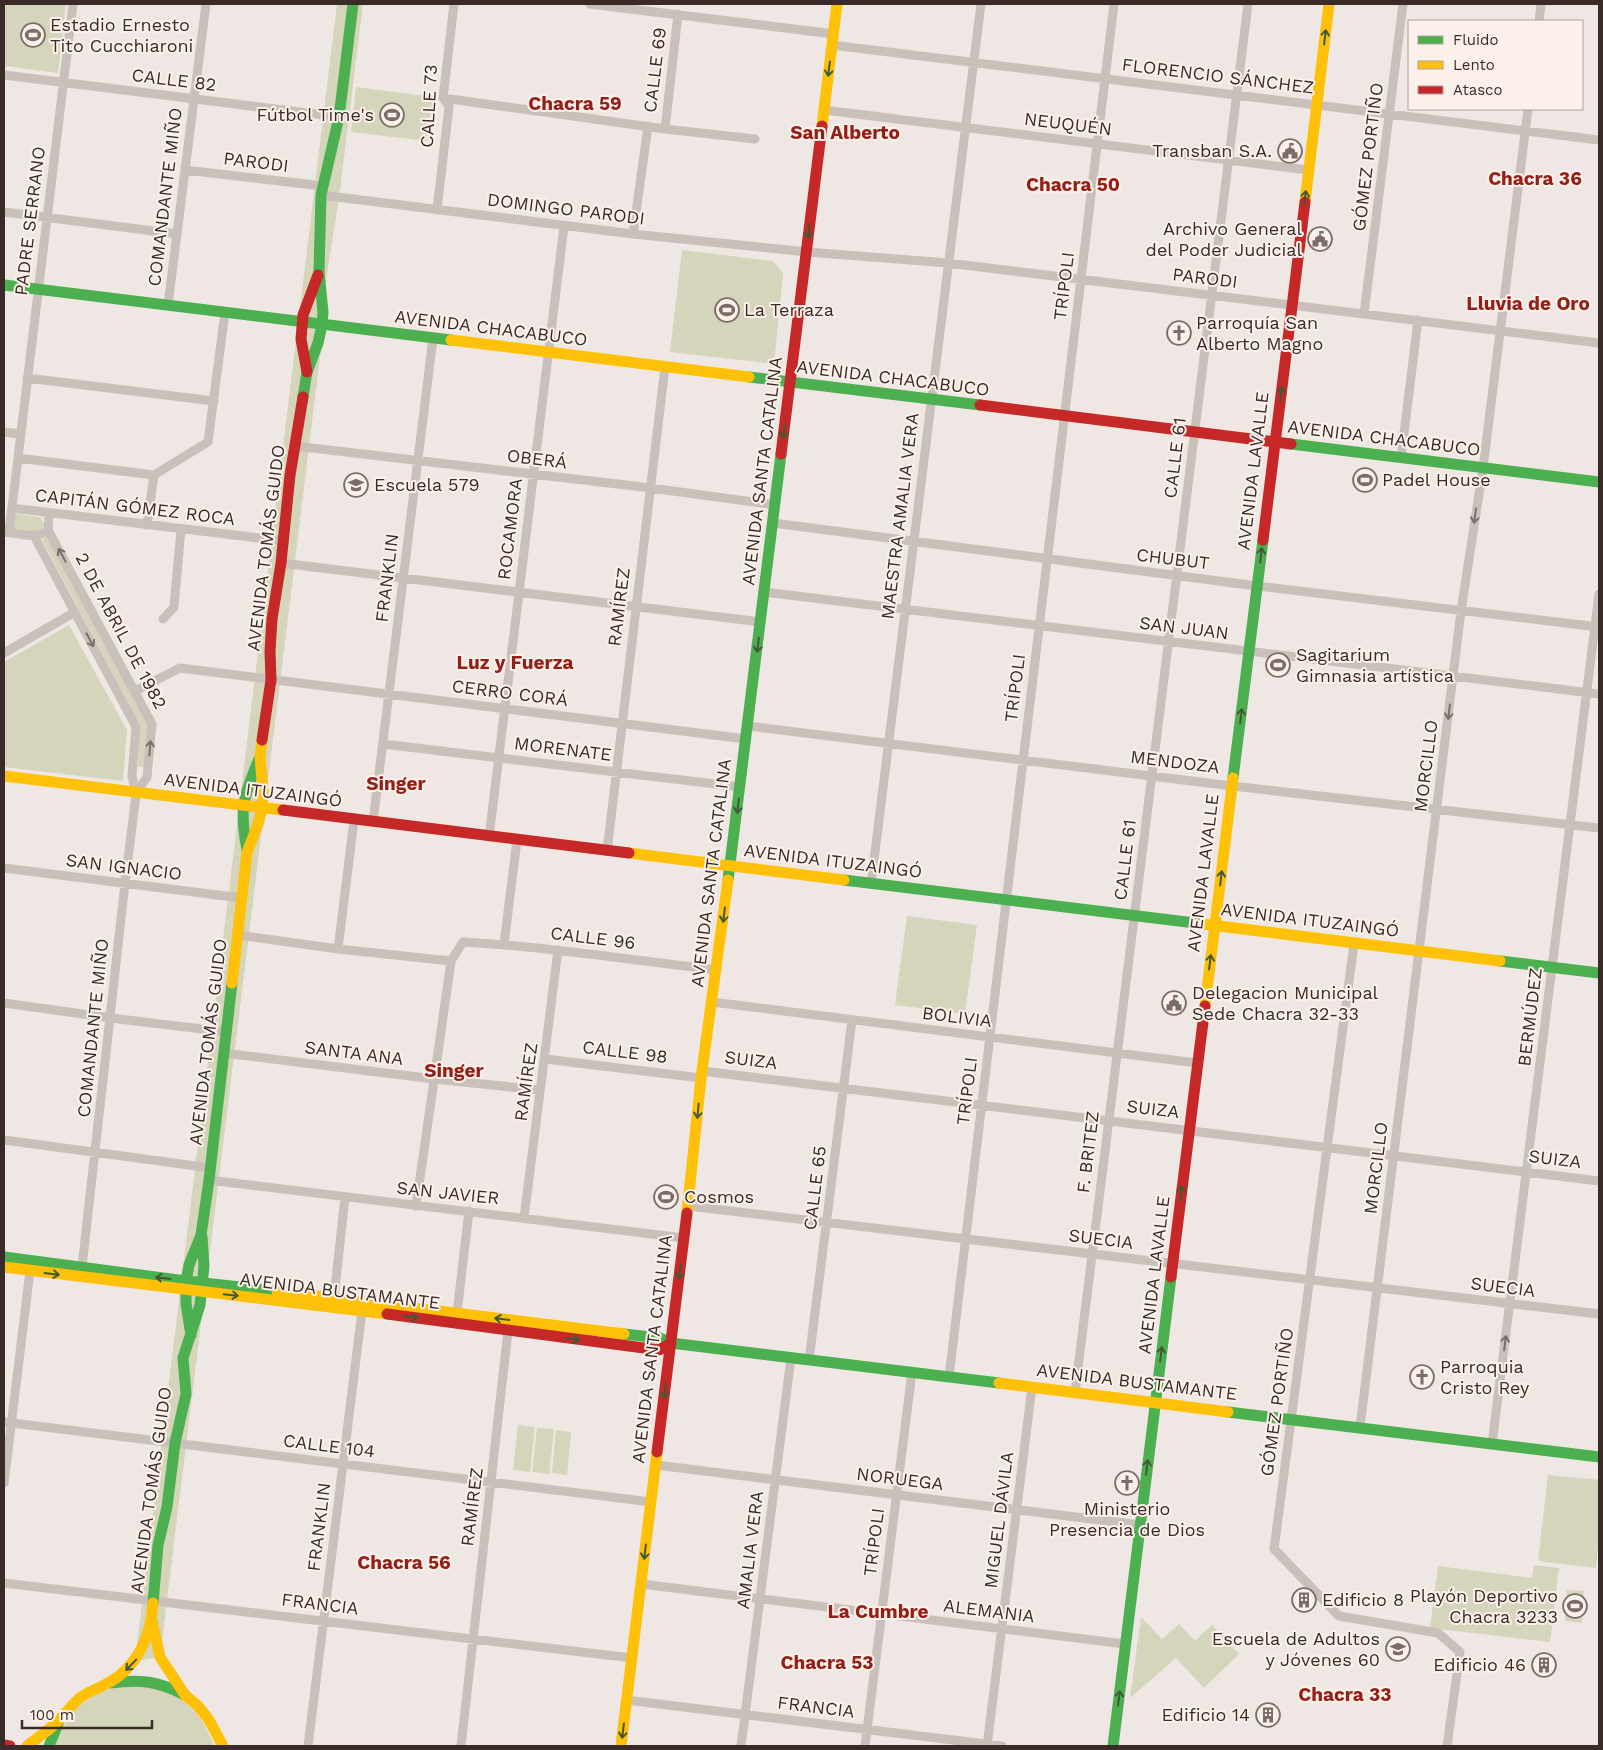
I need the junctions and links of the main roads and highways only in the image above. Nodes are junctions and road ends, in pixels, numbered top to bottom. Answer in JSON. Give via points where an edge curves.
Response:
{"nodes":[{"id":1,"x":838,"y":4,"type":"edge"},
{"id":2,"x":1329,"y":4,"type":"edge"},
{"id":3,"x":352,"y":6,"type":"edge"},
{"id":4,"x":319,"y":272,"type":"junction"},
{"id":5,"x":4,"y":284,"type":"edge"},
{"id":6,"x":302,"y":322,"type":"junction"},
{"id":7,"x":322,"y":325,"type":"junction"},
{"id":8,"x":307,"y":372,"type":"junction"},
{"id":9,"x":790,"y":383,"type":"junction"},
{"id":10,"x":1274,"y":442,"type":"junction"},
{"id":11,"x":1599,"y":482,"type":"edge"},
{"id":12,"x":260,"y":757,"type":"junction"},
{"id":13,"x":4,"y":776,"type":"edge"},
{"id":14,"x":243,"y":806,"type":"junction"},
{"id":15,"x":262,"y":808,"type":"junction"},
{"id":16,"x":247,"y":853,"type":"junction"},
{"id":17,"x":730,"y":866,"type":"junction"},
{"id":18,"x":1215,"y":926,"type":"junction"},
{"id":19,"x":1599,"y":973,"type":"edge"},
{"id":20,"x":201,"y":1235,"type":"junction"},
{"id":21,"x":4,"y":1257,"type":"edge"},
{"id":22,"x":4,"y":1267,"type":"edge"},
{"id":23,"x":186,"y":1286,"type":"junction"},
{"id":24,"x":203,"y":1287,"type":"junction"},
{"id":25,"x":191,"y":1335,"type":"junction"},
{"id":26,"x":615,"y":1339,"type":"junction"},
{"id":27,"x":671,"y":1343,"type":"junction"},
{"id":28,"x":1155,"y":1402,"type":"junction"},
{"id":29,"x":1599,"y":1457,"type":"edge"},
{"id":30,"x":152,"y":1621,"type":"junction"},
{"id":31,"x":109,"y":1683,"type":"junction"},
{"id":32,"x":184,"y":1695,"type":"junction"},
{"id":33,"x":68,"y":1709,"type":"junction"},
{"id":34,"x":220,"y":1743,"type":"edge"},
{"id":35,"x":4,"y":1745,"type":"edge"},
{"id":36,"x":10,"y":1746,"type":"edge"},
{"id":37,"x":27,"y":1746,"type":"edge"},
{"id":38,"x":49,"y":1746,"type":"edge"},
{"id":39,"x":621,"y":1746,"type":"edge"},
{"id":40,"x":1113,"y":1746,"type":"edge"}],
"edges":[{"from":1,"to":9,"type":"main road","name":"AVENIDA SANTA CATALINA","one_way":true},
{"from":10,"to":2,"type":"main road","name":"AVENIDA LAVALLE","one_way":true},
{"from":3,"to":4,"type":"main road","name":"AVENIDA TOMÁS GUIDO","via":[[339,117],[322,191]]},
{"from":4,"to":6,"type":"main road","name":"AVENIDA TOMÁS GUIDO"},
{"from":4,"to":7,"type":"main road","name":"AVENIDA TOMÁS GUIDO"},
{"from":5,"to":6,"type":"main road","name":"AVENIDA CHACABUCO"},
{"from":6,"to":7,"type":"main road","name":"AVENIDA CHACABUCO"},
{"from":6,"to":8,"type":"main road","name":"AVENIDA TOMÁS GUIDO","via":[[301,339]]},
{"from":7,"to":8,"type":"main road","name":"AVENIDA TOMÁS GUIDO"},
{"from":7,"to":9,"type":"main road","name":"AVENIDA CHACABUCO"},
{"from":8,"to":12,"type":"main road","name":"AVENIDA TOMÁS GUIDO","via":[[272,619],[271,680]]},
{"from":9,"to":10,"type":"main road","name":"AVENIDA CHACABUCO"},
{"from":9,"to":17,"type":"main road","name":"AVENIDA SANTA CATALINA","one_way":true},
{"from":10,"to":11,"type":"main road","name":"AVENIDA CHACABUCO"},
{"from":18,"to":10,"type":"main road","name":"AVENIDA LAVALLE","one_way":true},
{"from":12,"to":14,"type":"main road","name":"AVENIDA TOMÁS GUIDO","via":[[246,788]]},
{"from":12,"to":15,"type":"main road","name":"AVENIDA TOMÁS GUIDO"},
{"from":13,"to":14,"type":"main road","name":"AVENIDA ITUZAINGÓ"},
{"from":14,"to":15,"type":"main road","name":"AVENIDA ITUZAINGÓ"},
{"from":14,"to":16,"type":"main road","name":"AVENIDA TOMÁS GUIDO"},
{"from":15,"to":16,"type":"main road","name":"AVENIDA TOMÁS GUIDO"},
{"from":15,"to":17,"type":"main road","name":"AVENIDA ITUZAINGÓ"},
{"from":16,"to":20,"type":"main road","name":"AVENIDA TOMÁS GUIDO"},
{"from":17,"to":18,"type":"main road","name":"AVENIDA ITUZAINGÓ"},
{"from":17,"to":27,"type":"main road","name":"AVENIDA SANTA CATALINA","one_way":true},
{"from":18,"to":19,"type":"main road","name":"AVENIDA ITUZAINGÓ"},
{"from":28,"to":18,"type":"main road","name":"AVENIDA LAVALLE","one_way":true},
{"from":20,"to":23,"type":"main road","name":"AVENIDA TOMÁS GUIDO","via":[[189,1266]]},
{"from":20,"to":24,"type":"main road","name":"AVENIDA TOMÁS GUIDO"},
{"from":23,"to":21,"type":"main road","name":"AVENIDA BUSTAMANTE","one_way":true},
{"from":22,"to":23,"type":"main road","name":"AVENIDA BUSTAMANTE","one_way":true},
{"from":23,"to":24,"type":"main road","name":"AVENIDA BUSTAMANTE"},
{"from":23,"to":25,"type":"main road","name":"AVENIDA TOMÁS GUIDO"},
{"from":24,"to":25,"type":"main road","name":"AVENIDA TOMÁS GUIDO"},
{"from":24,"to":26,"type":"main road","name":"AVENIDA BUSTAMANTE","one_way":true,"via":[[508,1331]]},
{"from":26,"to":24,"type":"main road","name":"AVENIDA BUSTAMANTE","one_way":true,"via":[[334,1297]]},
{"from":25,"to":30,"type":"main road","name":"AVENIDA TOMÁS GUIDO","via":[[183,1358],[186,1394],[158,1545]]},
{"from":26,"to":27,"type":"main road","name":"AVENIDA BUSTAMANTE","via":[[659,1350]]},
{"from":27,"to":28,"type":"main road","name":"AVENIDA BUSTAMANTE"},
{"from":27,"to":39,"type":"main road","name":"AVENIDA SANTA CATALINA","one_way":true},
{"from":28,"to":29,"type":"main road","name":"AVENIDA BUSTAMANTE"},
{"from":40,"to":28,"type":"main road","name":"AVENIDA LAVALLE","one_way":true},
{"from":30,"to":31,"type":"main road","name":"AVENIDA TOMÁS GUIDO","one_way":true,"via":[[135,1661]]},
{"from":30,"to":32,"type":"main road","name":"AVENIDA TOMÁS GUIDO","via":[[160,1657]]},
{"from":31,"to":32,"type":"main road","name":"AVENIDA TOMÁS GUIDO","via":[[142,1679],[155,1681]]},
{"from":31,"to":33,"type":"main road","name":"AVENIDA TOMÁS GUIDO","via":[[94,1689]]},
{"from":32,"to":34,"type":"main road","name":"AVENIDA TOMÁS GUIDO","via":[[209,1720]]},
{"from":33,"to":37,"type":"main road","name":"AVENIDA TOMÁS GUIDO"},
{"from":33,"to":38,"type":"main road","name":"AVENIDA TOMÁS GUIDO","via":[[58,1722]]},
{"from":35,"to":36,"type":"main road"}]}
